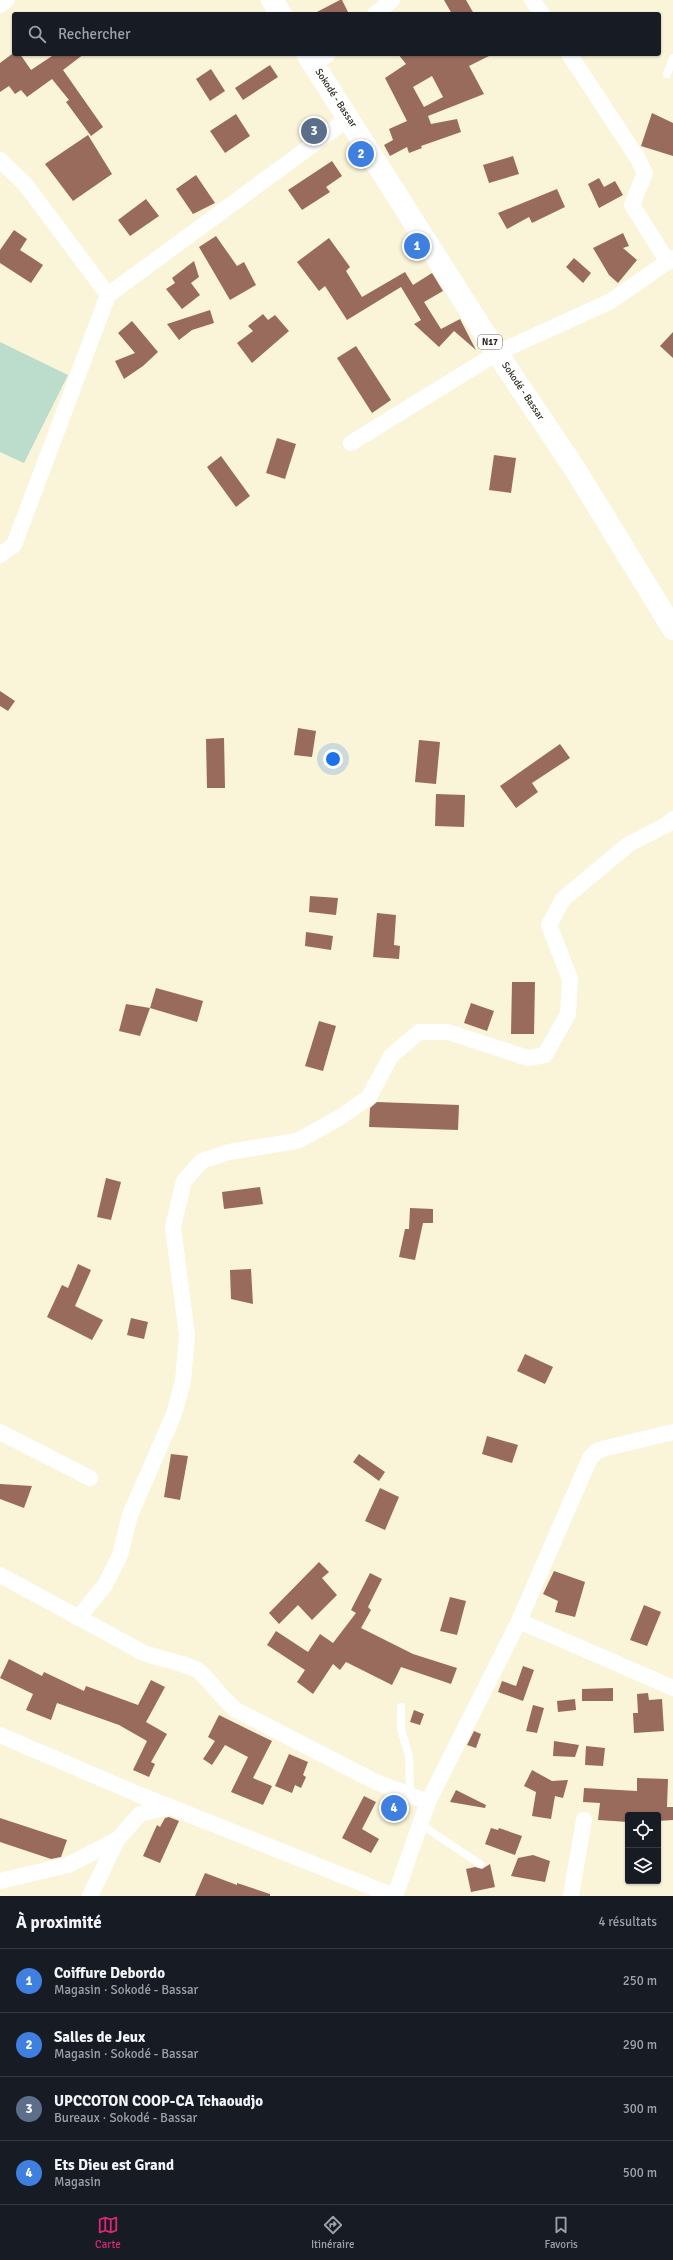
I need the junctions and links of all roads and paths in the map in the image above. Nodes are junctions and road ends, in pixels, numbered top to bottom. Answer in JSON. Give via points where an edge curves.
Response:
{"nodes":[{"id":1,"x":7,"y":0,"type":"edge"},
{"id":2,"x":272,"y":0,"type":"edge"},
{"id":3,"x":392,"y":0,"type":"edge"},
{"id":4,"x":532,"y":0,"type":"edge"},
{"id":5,"x":0,"y":5,"type":"edge"},
{"id":6,"x":280,"y":12,"type":"edge"},
{"id":7,"x":377,"y":12,"type":"edge"},
{"id":8,"x":541,"y":12,"type":"edge"},
{"id":9,"x":569,"y":56,"type":"edge"},
{"id":10,"x":316,"y":58,"type":"edge"},
{"id":11,"x":673,"y":58,"type":"edge"},
{"id":12,"x":667,"y":74,"type":"dead end"},
{"id":13,"x":349,"y":118,"type":"junction"},
{"id":14,"x":0,"y":160,"type":"edge"},
{"id":15,"x":670,"y":260,"type":"edge"},
{"id":16,"x":108,"y":295,"type":"junction"},
{"id":17,"x":497,"y":353,"type":"junction"},
{"id":18,"x":351,"y":443,"type":"dead end"},
{"id":19,"x":0,"y":555,"type":"edge"},
{"id":20,"x":672,"y":625,"type":"edge"},
{"id":21,"x":673,"y":818,"type":"edge"},
{"id":22,"x":0,"y":1432,"type":"edge"},
{"id":23,"x":673,"y":1432,"type":"edge"},
{"id":24,"x":90,"y":1478,"type":"dead end"},
{"id":25,"x":0,"y":1575,"type":"edge"},
{"id":26,"x":78,"y":1618,"type":"junction"},
{"id":27,"x":518,"y":1621,"type":"junction"},
{"id":28,"x":673,"y":1688,"type":"edge"},
{"id":29,"x":401,"y":1707,"type":"dead end"},
{"id":30,"x":0,"y":1734,"type":"edge"},
{"id":31,"x":410,"y":1796,"type":"junction"},
{"id":32,"x":428,"y":1802,"type":"junction"},
{"id":33,"x":169,"y":1806,"type":"junction"},
{"id":34,"x":584,"y":1820,"type":"dead end"},
{"id":35,"x":420,"y":1824,"type":"junction"},
{"id":36,"x":118,"y":1840,"type":"junction"},
{"id":37,"x":480,"y":1864,"type":"dead end"},
{"id":38,"x":0,"y":1881,"type":"edge"},
{"id":39,"x":90,"y":1896,"type":"edge"},
{"id":40,"x":394,"y":1896,"type":"edge"},
{"id":41,"x":571,"y":1896,"type":"edge"}],
"edges":[{"from":1,"to":5,"type":"street"},
{"from":2,"to":6,"type":"main road"},
{"from":3,"to":7,"type":"street"},
{"from":4,"to":8,"type":"street"},
{"from":9,"to":15,"type":"street","via":[[645,173],[632,205]]},
{"from":10,"to":13,"type":"main road","name":"Sokodé - Bassar","number":"N17"},
{"from":11,"to":12,"type":"lane"},
{"from":13,"to":16,"type":"street"},
{"from":13,"to":17,"type":"main road","name":"Sokodé - Bassar","number":"N17"},
{"from":14,"to":16,"type":"street","via":[[25,184]]},
{"from":15,"to":17,"type":"street","via":[[611,300]]},
{"from":16,"to":19,"type":"street","via":[[14,545]]},
{"from":17,"to":18,"type":"street"},
{"from":17,"to":20,"type":"main road","name":"Sokodé - Bassar","number":"N17","via":[[575,469]]},
{"from":21,"to":26,"type":"street","via":[[668,824],[629,844],[563,899],[549,926],[570,979],[568,1014],[544,1055],[528,1058],[448,1032],[419,1032],[391,1056],[369,1097],[339,1118],[297,1141],[229,1152],[202,1161],[184,1181],[173,1227],[187,1335],[183,1381],[174,1414],[130,1515],[120,1555],[105,1584]]},
{"from":22,"to":24,"type":"street"},
{"from":23,"to":27,"type":"street","via":[[606,1448],[590,1458]]},
{"from":25,"to":26,"type":"street"},
{"from":26,"to":31,"type":"street","via":[[157,1659],[188,1666],[199,1672],[221,1698],[236,1710],[376,1782]]},
{"from":27,"to":28,"type":"street"},
{"from":27,"to":32,"type":"street"},
{"from":29,"to":31,"type":"lane","via":[[401,1729],[409,1756]]},
{"from":30,"to":33,"type":"street"},
{"from":31,"to":32,"type":"street"},
{"from":32,"to":35,"type":"street"},
{"from":33,"to":36,"type":"street","via":[[140,1814]]},
{"from":33,"to":40,"type":"street"},
{"from":34,"to":41,"type":"street"},
{"from":35,"to":37,"type":"lane"},
{"from":35,"to":40,"type":"street"},
{"from":36,"to":38,"type":"street","via":[[68,1865]]},
{"from":36,"to":39,"type":"street"}]}
